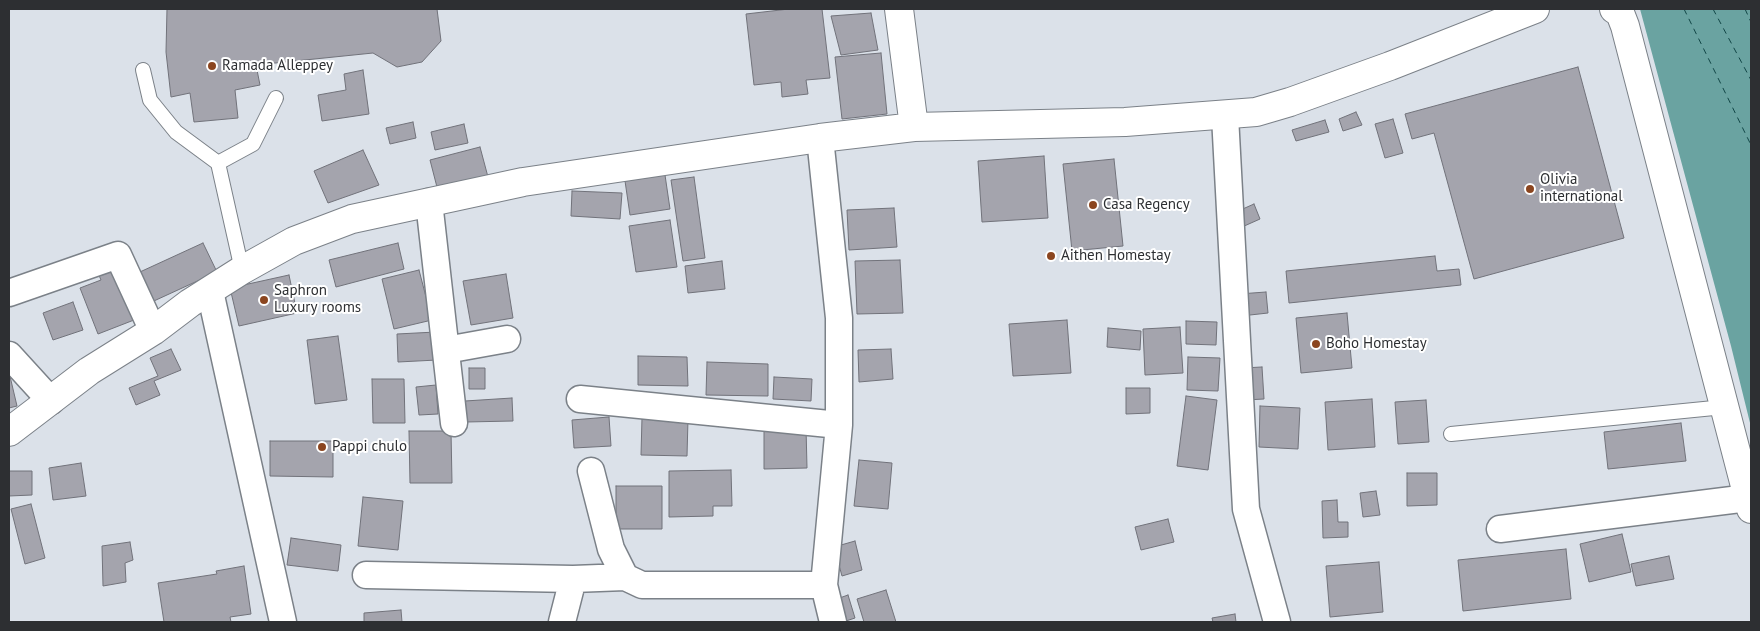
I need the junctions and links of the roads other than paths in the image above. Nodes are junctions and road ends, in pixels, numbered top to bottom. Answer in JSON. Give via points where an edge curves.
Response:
{"nodes":[{"id":1,"x":899,"y":9,"type":"edge"},
{"id":2,"x":1535,"y":9,"type":"edge"},
{"id":3,"x":1614,"y":9,"type":"edge"},
{"id":4,"x":142,"y":70,"type":"dead end"},
{"id":5,"x":276,"y":98,"type":"dead end"},
{"id":6,"x":1225,"y":116,"type":"junction"},
{"id":7,"x":914,"y":127,"type":"junction"},
{"id":8,"x":820,"y":138,"type":"junction"},
{"id":9,"x":218,"y":163,"type":"junction"},
{"id":10,"x":430,"y":202,"type":"junction"},
{"id":11,"x":242,"y":270,"type":"junction"},
{"id":12,"x":210,"y":291,"type":"junction"},
{"id":13,"x":9,"y":293,"type":"edge"},
{"id":14,"x":154,"y":331,"type":"junction"},
{"id":15,"x":507,"y":338,"type":"dead end"},
{"id":16,"x":446,"y":350,"type":"junction"},
{"id":17,"x":9,"y":355,"type":"edge"},
{"id":18,"x":580,"y":399,"type":"dead end"},
{"id":19,"x":51,"y":400,"type":"junction"},
{"id":20,"x":1724,"y":407,"type":"junction"},
{"id":21,"x":454,"y":423,"type":"dead end"},
{"id":22,"x":839,"y":425,"type":"junction"},
{"id":23,"x":9,"y":432,"type":"edge"},
{"id":24,"x":1451,"y":434,"type":"dead end"},
{"id":25,"x":591,"y":471,"type":"dead end"},
{"id":26,"x":1750,"y":503,"type":"edge"},
{"id":27,"x":1500,"y":529,"type":"dead end"},
{"id":28,"x":366,"y":575,"type":"dead end"},
{"id":29,"x":625,"y":577,"type":"junction"},
{"id":30,"x":573,"y":579,"type":"junction"},
{"id":31,"x":824,"y":584,"type":"junction"},
{"id":32,"x":283,"y":622,"type":"edge"},
{"id":33,"x":562,"y":622,"type":"edge"},
{"id":34,"x":833,"y":622,"type":"edge"},
{"id":35,"x":1277,"y":622,"type":"edge"}],
"edges":[{"from":1,"to":7,"type":"main road"},
{"from":2,"to":6,"type":"main road","via":[[1290,102],[1256,112]]},
{"from":3,"to":20,"type":"main road","via":[[1620,13],[1625,26]]},
{"from":4,"to":9,"type":"lane","via":[[150,100],[176,132]]},
{"from":5,"to":9,"type":"lane","via":[[253,144]]},
{"from":6,"to":7,"type":"main road"},
{"from":6,"to":35,"type":"street","via":[[1246,509]]},
{"from":7,"to":8,"type":"main road"},
{"from":8,"to":10,"type":"main road","via":[[523,182]]},
{"from":8,"to":22,"type":"street","via":[[839,318]]},
{"from":9,"to":11,"type":"lane"},
{"from":10,"to":11,"type":"main road","via":[[344,222],[294,241]]},
{"from":10,"to":16,"type":"street"},
{"from":11,"to":12,"type":"main road"},
{"from":12,"to":14,"type":"main road"},
{"from":12,"to":32,"type":"street"},
{"from":13,"to":14,"type":"street","via":[[118,255]]},
{"from":14,"to":19,"type":"main road","via":[[89,371]]},
{"from":15,"to":16,"type":"street"},
{"from":16,"to":21,"type":"street"},
{"from":17,"to":19,"type":"street"},
{"from":18,"to":22,"type":"street"},
{"from":19,"to":23,"type":"main road"},
{"from":20,"to":24,"type":"lane"},
{"from":20,"to":26,"type":"main road"},
{"from":22,"to":31,"type":"street"},
{"from":25,"to":29,"type":"street","via":[[611,549]]},
{"from":26,"to":27,"type":"street"},
{"from":28,"to":30,"type":"street"},
{"from":29,"to":30,"type":"street"},
{"from":29,"to":31,"type":"street","via":[[642,585]]},
{"from":30,"to":33,"type":"street"},
{"from":31,"to":34,"type":"street"}]}
